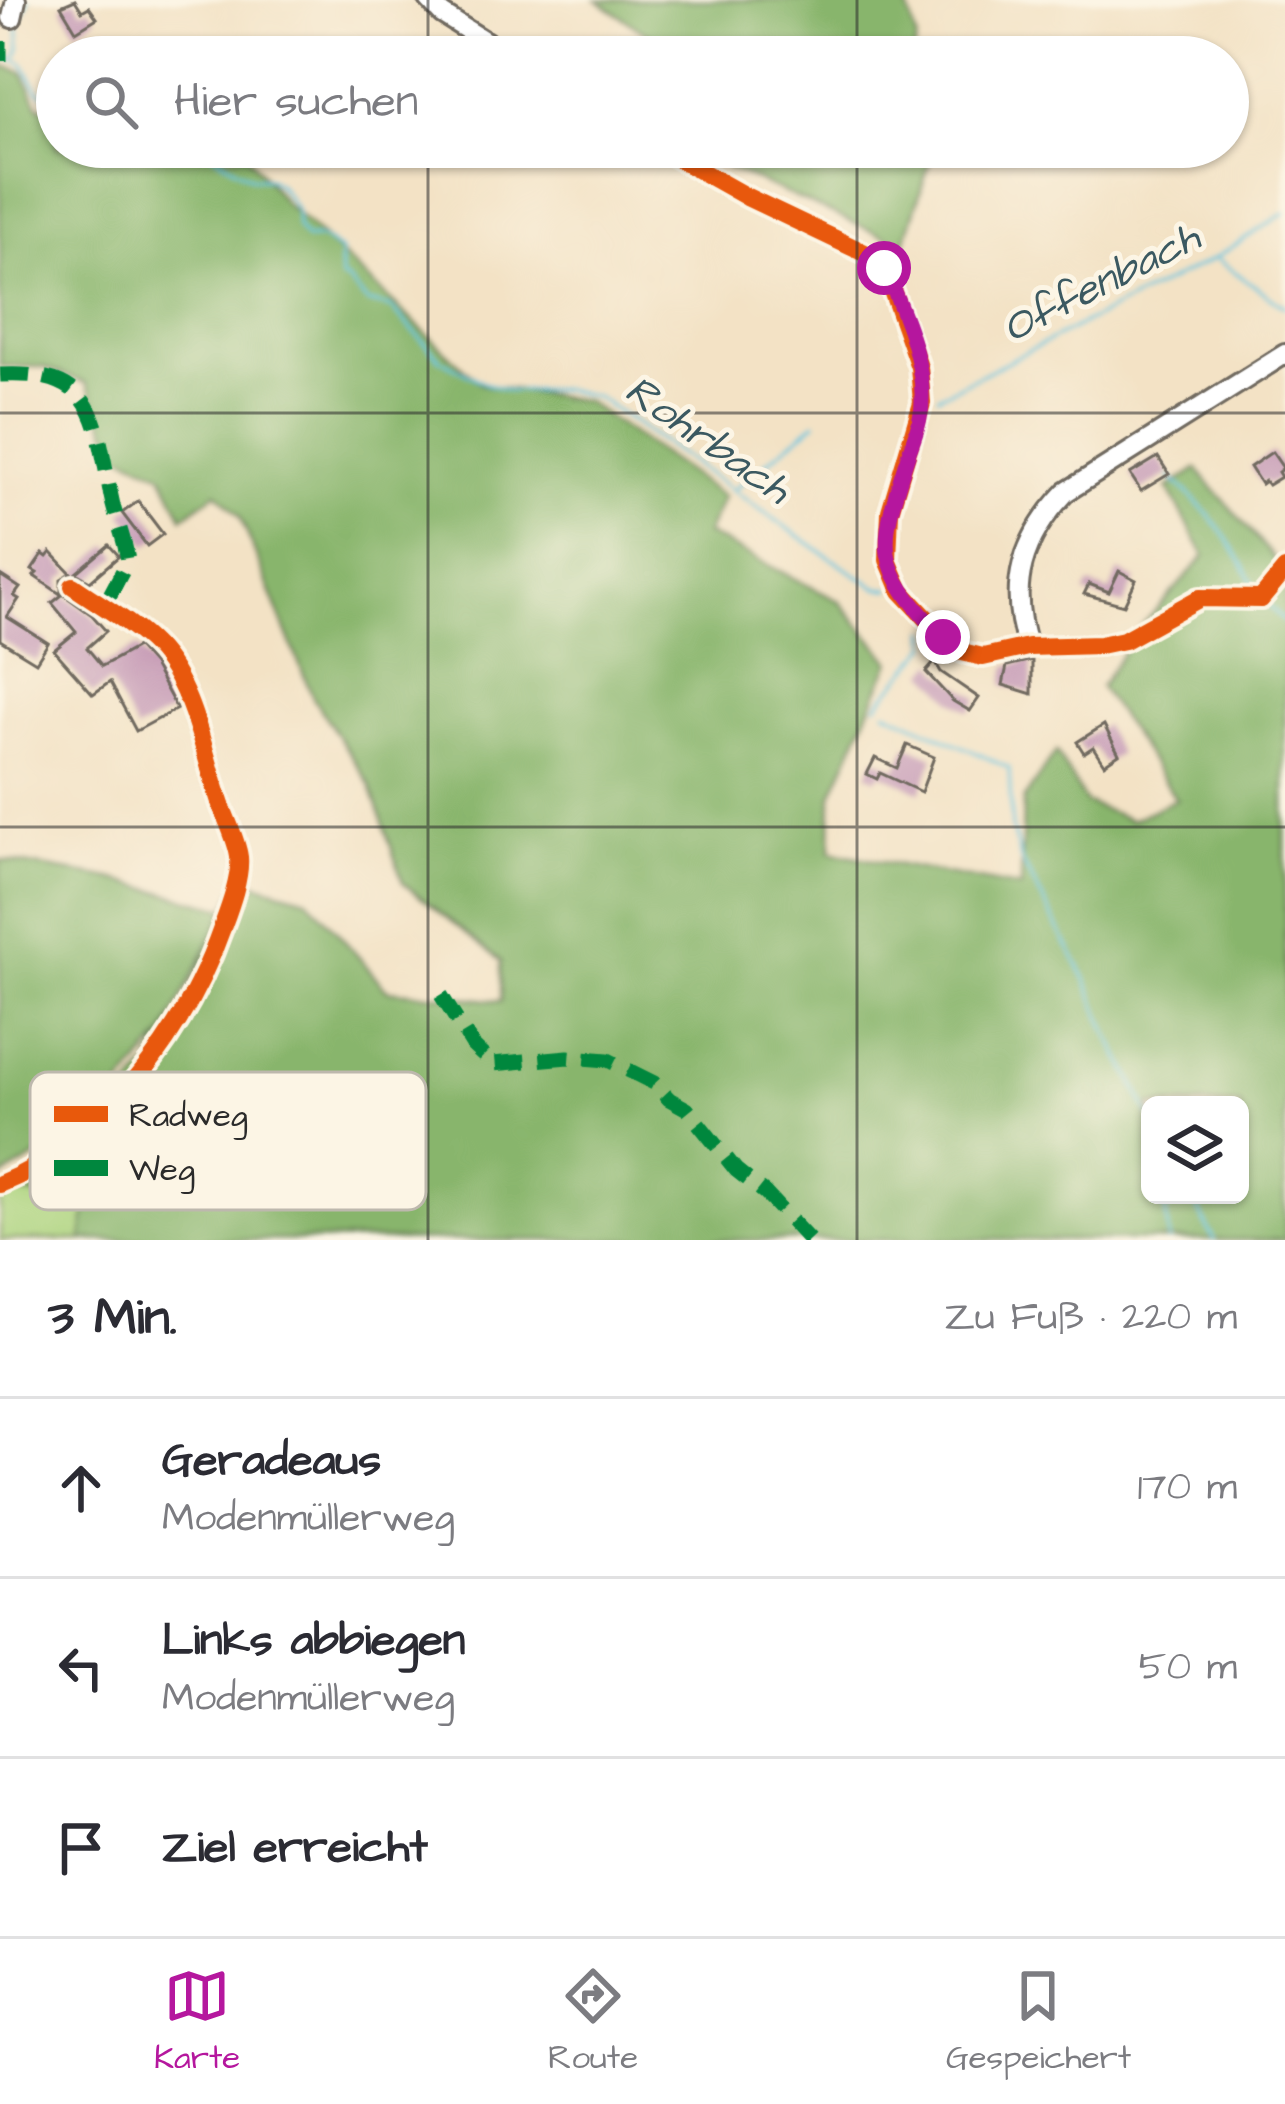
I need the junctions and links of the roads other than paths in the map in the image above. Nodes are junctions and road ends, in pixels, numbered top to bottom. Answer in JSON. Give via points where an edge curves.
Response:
{"nodes":[{"id":1,"x":429,"y":0,"type":"edge"},
{"id":2,"x":477,"y":36,"type":"edge"},
{"id":3,"x":695,"y":168,"type":"edge"},
{"id":4,"x":1285,"y":354,"type":"edge"},
{"id":5,"x":1285,"y":570,"type":"edge"},
{"id":6,"x":74,"y":586,"type":"dead end"},
{"id":7,"x":1028,"y":646,"type":"junction"},
{"id":8,"x":141,"y":1072,"type":"edge"},
{"id":9,"x":30,"y":1172,"type":"edge"},
{"id":10,"x":0,"y":1184,"type":"edge"}],
"edges":[{"from":1,"to":2,"type":"street"},
{"from":3,"to":7,"type":"street","via":[[884,268],[919,367],[922,403],[890,512],[891,573],[962,652],[982,657]]},
{"from":4,"to":7,"type":"street","via":[[1055,504],[1018,583]]},
{"from":5,"to":7,"type":"street","via":[[1261,599],[1200,598],[1114,643]]},
{"from":6,"to":8,"type":"street","via":[[140,632],[167,663],[239,859],[211,959]]},
{"from":9,"to":10,"type":"street"}]}
